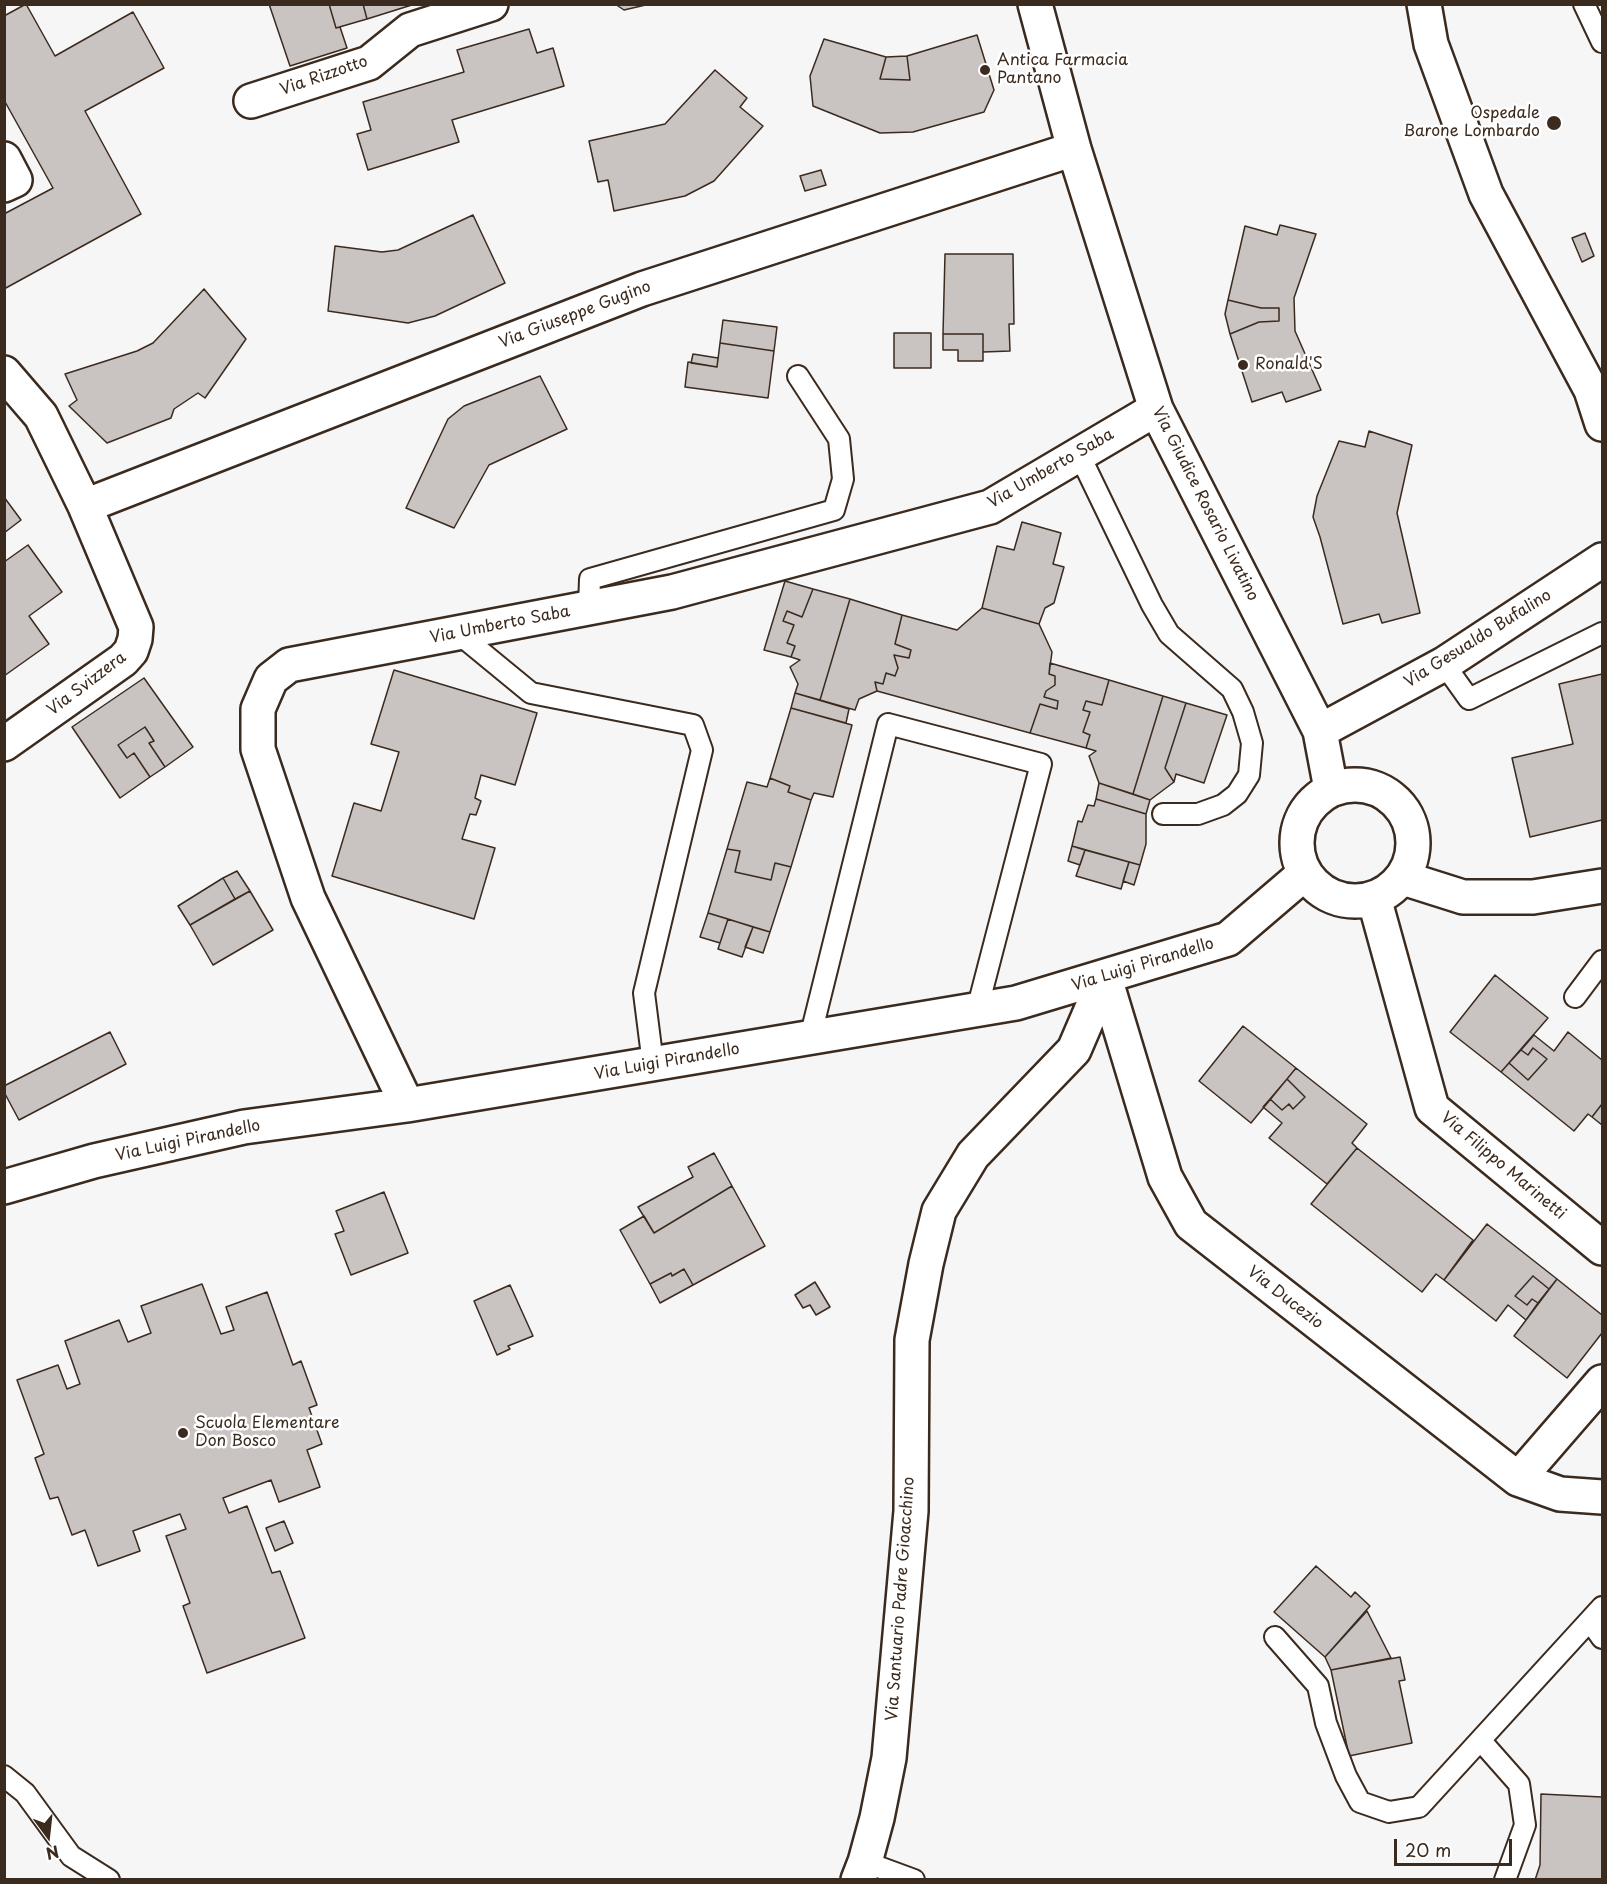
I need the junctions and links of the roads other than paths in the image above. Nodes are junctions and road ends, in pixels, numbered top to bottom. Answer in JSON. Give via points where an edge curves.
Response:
{"nodes":[{"id":1,"x":491,"y":4,"type":"edge"},
{"id":2,"x":1035,"y":4,"type":"edge"},
{"id":3,"x":1424,"y":4,"type":"edge"},
{"id":4,"x":1584,"y":4,"type":"edge"},
{"id":5,"x":1602,"y":42,"type":"edge"},
{"id":6,"x":251,"y":101,"type":"dead end"},
{"id":7,"x":1074,"y":149,"type":"junction"},
{"id":8,"x":4,"y":159,"type":"edge"},
{"id":9,"x":4,"y":186,"type":"edge"},
{"id":10,"x":4,"y":373,"type":"edge"},
{"id":11,"x":798,"y":376,"type":"dead end"},
{"id":12,"x":1156,"y":409,"type":"junction"},
{"id":13,"x":1602,"y":424,"type":"edge"},
{"id":14,"x":1079,"y":454,"type":"junction"},
{"id":15,"x":85,"y":506,"type":"junction"},
{"id":16,"x":1602,"y":560,"type":"edge"},
{"id":17,"x":589,"y":608,"type":"junction"},
{"id":18,"x":458,"y":633,"type":"junction"},
{"id":19,"x":1602,"y":633,"type":"edge"},
{"id":20,"x":1444,"y":664,"type":"junction"},
{"id":21,"x":1320,"y":731,"type":"junction"},
{"id":22,"x":4,"y":744,"type":"edge"},
{"id":23,"x":1331,"y":789,"type":"junction"},
{"id":24,"x":1163,"y":814,"type":"dead end"},
{"id":25,"x":1305,"y":874,"type":"junction"},
{"id":26,"x":1403,"y":878,"type":"junction"},
{"id":27,"x":1602,"y":886,"type":"edge"},
{"id":28,"x":1374,"y":898,"type":"junction"},
{"id":29,"x":1602,"y":962,"type":"edge"},
{"id":30,"x":1105,"y":978,"type":"junction"},
{"id":31,"x":1575,"y":997,"type":"dead end"},
{"id":32,"x":977,"y":1010,"type":"junction"},
{"id":33,"x":810,"y":1038,"type":"junction"},
{"id":34,"x":653,"y":1064,"type":"junction"},
{"id":35,"x":407,"y":1105,"type":"junction"},
{"id":36,"x":4,"y":1187,"type":"edge"},
{"id":37,"x":1602,"y":1248,"type":"edge"},
{"id":38,"x":1602,"y":1382,"type":"edge"},
{"id":39,"x":1518,"y":1479,"type":"junction"},
{"id":40,"x":1602,"y":1497,"type":"edge"},
{"id":41,"x":1596,"y":1614,"type":"edge"},
{"id":42,"x":1275,"y":1637,"type":"dead end"},
{"id":43,"x":1602,"y":1638,"type":"edge"},
{"id":44,"x":1481,"y":1742,"type":"junction"},
{"id":45,"x":4,"y":1776,"type":"edge"},
{"id":46,"x":862,"y":1870,"type":"edge"},
{"id":47,"x":110,"y":1880,"type":"edge"},
{"id":48,"x":914,"y":1880,"type":"edge"},
{"id":49,"x":1506,"y":1880,"type":"edge"}],
"edges":[{"from":1,"to":6,"type":"street","name":"Via Rizzotto","via":[[410,30],[369,63]]},
{"from":2,"to":7,"type":"street","name":"Via Giudice Rosario Livatino"},
{"from":3,"to":13,"type":"street","via":[[1431,44],[1486,194],[1591,390]]},
{"from":4,"to":5,"type":"lane"},
{"from":7,"to":12,"type":"street","name":"Via Giudice Rosario Livatino"},
{"from":7,"to":15,"type":"street","name":"Via Giuseppe Gugino","via":[[642,289]]},
{"from":8,"to":9,"type":"street","via":[[15,180]]},
{"from":10,"to":15,"type":"street","name":"Via Svizzera","via":[[41,416]]},
{"from":11,"to":17,"type":"lane","via":[[839,439],[843,479],[834,510],[591,579]]},
{"from":12,"to":14,"type":"street","name":"Via Umberto Saba"},
{"from":12,"to":21,"type":"street","name":"Via Giudice Rosario Livatino"},
{"from":14,"to":17,"type":"street","name":"Via Umberto Saba","via":[[990,507],[672,592]]},
{"from":14,"to":24,"type":"lane","via":[[1169,634],[1232,689],[1252,743],[1249,775],[1237,794],[1223,805],[1198,814]]},
{"from":15,"to":22,"type":"street","name":"Via Svizzera","via":[[132,616],[135,639],[123,660]]},
{"from":16,"to":20,"type":"street","name":"Via Gesualdo Bufalino"},
{"from":17,"to":18,"type":"street","name":"Via Umberto Saba"},
{"from":18,"to":34,"type":"lane","via":[[531,693],[693,725],[702,750],[644,993]]},
{"from":18,"to":35,"type":"street","name":"Via Umberto Saba","via":[[289,665],[271,679],[258,709],[258,749],[308,898]]},
{"from":19,"to":20,"type":"lane","via":[[1469,699]]},
{"from":20,"to":21,"type":"street","name":"Via Gesualdo Bufalino"},
{"from":21,"to":23,"type":"street","name":"Via Giudice Rosario Livatino"},
{"from":23,"to":25,"type":"street","via":[[1308,807],[1296,834],[1297,856]]},
{"from":23,"to":26,"type":"street","via":[[1349,784],[1377,788],[1406,813],[1413,831],[1413,853]]},
{"from":25,"to":28,"type":"street","via":[[1331,897],[1358,902]]},
{"from":25,"to":30,"type":"street","name":"Via Luigi Pirandello","via":[[1228,939]]},
{"from":26,"to":27,"type":"street","via":[[1462,897],[1533,897]]},
{"from":26,"to":28,"type":"street"},
{"from":28,"to":37,"type":"street","name":"Via Filippo Marinetti","via":[[1432,1108]]},
{"from":29,"to":31,"type":"lane"},
{"from":30,"to":32,"type":"street","name":"Via Luigi Pirandello"},
{"from":30,"to":39,"type":"street","name":"Via Ducezio","via":[[1165,1177],[1191,1224]]},
{"from":30,"to":46,"type":"street","name":"Via Santuario Padre Gioacchino","via":[[1074,1050],[973,1155],[939,1210],[912,1340],[911,1511],[890,1746],[877,1818]]},
{"from":32,"to":33,"type":"street","name":"Via Luigi Pirandello"},
{"from":32,"to":33,"type":"lane","via":[[1041,764],[888,724]]},
{"from":33,"to":34,"type":"street","name":"Via Luigi Pirandello"},
{"from":34,"to":35,"type":"street","name":"Via Luigi Pirandello"},
{"from":35,"to":36,"type":"street","name":"Via Luigi Pirandello","via":[[244,1127],[94,1161]]},
{"from":38,"to":39,"type":"street"},
{"from":39,"to":40,"type":"street","name":"Via Ducezio","via":[[1560,1494]]},
{"from":41,"to":43,"type":"lane"},
{"from":41,"to":44,"type":"lane"},
{"from":42,"to":44,"type":"lane","via":[[1318,1686],[1326,1723],[1360,1802],[1389,1812],[1419,1807]]},
{"from":44,"to":49,"type":"lane","via":[[1519,1784],[1525,1825]]},
{"from":45,"to":47,"type":"lane","via":[[25,1793],[70,1856]]},
{"from":46,"to":48,"type":"lane"}]}
